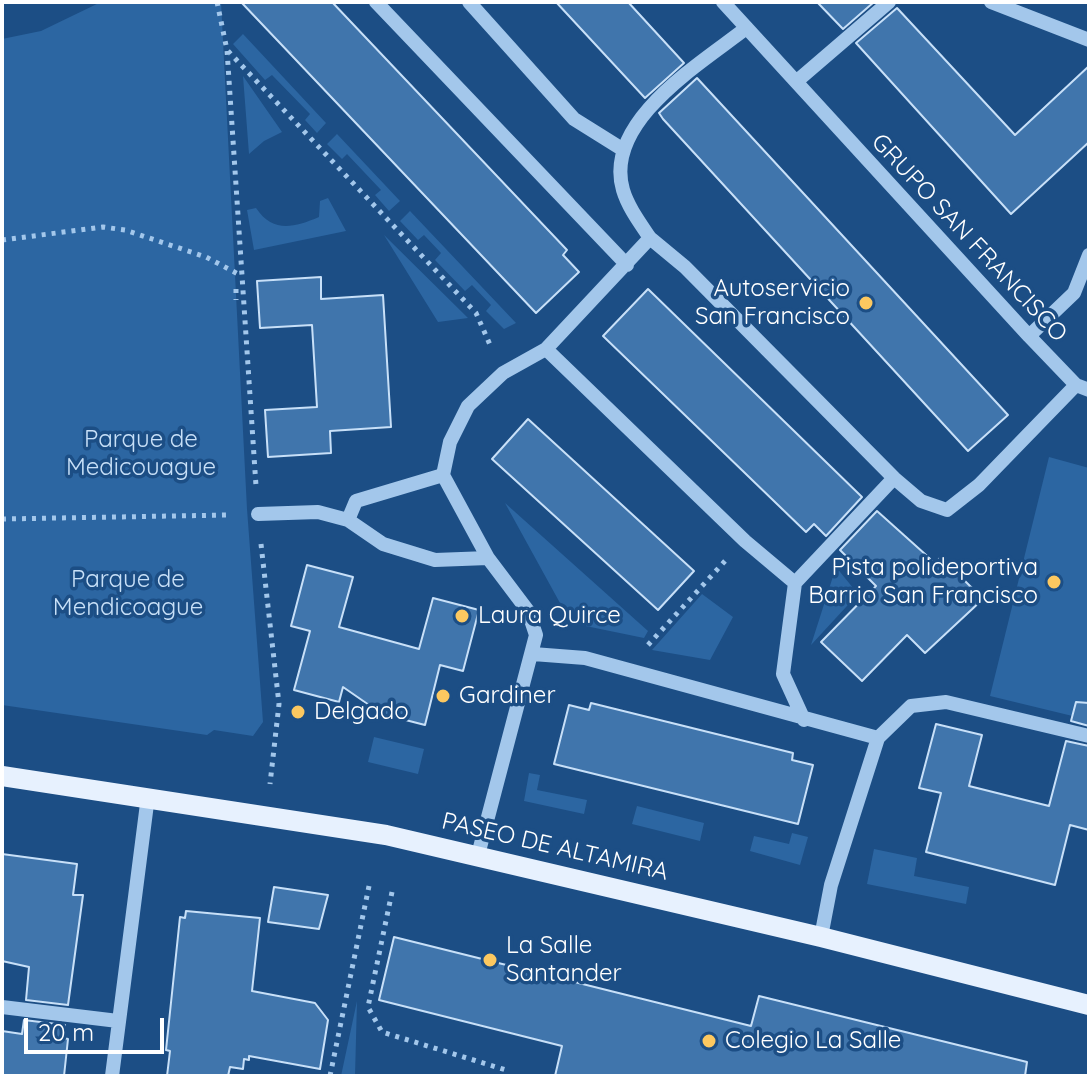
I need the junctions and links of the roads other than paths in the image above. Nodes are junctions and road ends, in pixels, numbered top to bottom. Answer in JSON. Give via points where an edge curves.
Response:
{"nodes":[{"id":1,"x":376,"y":2,"type":"edge"},
{"id":2,"x":469,"y":2,"type":"edge"},
{"id":3,"x":723,"y":2,"type":"edge"},
{"id":4,"x":889,"y":2,"type":"edge"},
{"id":5,"x":991,"y":2,"type":"edge"},
{"id":6,"x":745,"y":29,"type":"junction"},
{"id":7,"x":1089,"y":40,"type":"edge"},
{"id":8,"x":797,"y":81,"type":"junction"},
{"id":9,"x":622,"y":149,"type":"junction"},
{"id":10,"x":650,"y":238,"type":"junction"},
{"id":11,"x":1089,"y":255,"type":"edge"},
{"id":12,"x":627,"y":265,"type":"junction"},
{"id":13,"x":1029,"y":336,"type":"junction"},
{"id":14,"x":546,"y":349,"type":"junction"},
{"id":15,"x":1083,"y":387,"type":"edge"},
{"id":16,"x":443,"y":475,"type":"junction"},
{"id":17,"x":894,"y":478,"type":"junction"},
{"id":18,"x":258,"y":514,"type":"road end"},
{"id":19,"x":348,"y":520,"type":"junction"},
{"id":20,"x":488,"y":558,"type":"junction"},
{"id":21,"x":795,"y":583,"type":"junction"},
{"id":22,"x":533,"y":654,"type":"junction"},
{"id":23,"x":804,"y":720,"type":"junction"},
{"id":24,"x":1089,"y":736,"type":"edge"},
{"id":25,"x":878,"y":738,"type":"junction"},
{"id":26,"x":2,"y":776,"type":"edge"},
{"id":27,"x":148,"y":796,"type":"junction"},
{"id":28,"x":478,"y":855,"type":"junction"},
{"id":29,"x":821,"y":937,"type":"junction"},
{"id":30,"x":1089,"y":1005,"type":"edge"},
{"id":31,"x":2,"y":1007,"type":"edge"},
{"id":32,"x":118,"y":1021,"type":"junction"},
{"id":33,"x":112,"y":1076,"type":"edge"}],
"edges":[{"from":1,"to":12,"type":"street"},
{"from":2,"to":9,"type":"street","via":[[574,119]]},
{"from":3,"to":6,"type":"street","name":"GRUPO SAN FRANCISCO"},
{"from":4,"to":8,"type":"street"},
{"from":5,"to":7,"type":"street"},
{"from":6,"to":8,"type":"street","name":"GRUPO SAN FRANCISCO"},
{"from":6,"to":9,"type":"street","via":[[647,107]]},
{"from":8,"to":13,"type":"street","name":"GRUPO SAN FRANCISCO"},
{"from":9,"to":10,"type":"street","name":"GRUPO SAN FRANCISCO","via":[[622,188]]},
{"from":10,"to":12,"type":"street"},
{"from":10,"to":17,"type":"street","name":"GRUPO SAN FRANCISCO"},
{"from":11,"to":13,"type":"street","via":[[1074,293]]},
{"from":12,"to":14,"type":"street"},
{"from":13,"to":15,"type":"street","name":"GRUPO SAN FRANCISCO"},
{"from":14,"to":16,"type":"street","via":[[503,373],[468,406],[457,423]]},
{"from":14,"to":21,"type":"street"},
{"from":15,"to":17,"type":"street","name":"GRUPO SAN FRANCISCO","via":[[947,510],[921,501]]},
{"from":16,"to":19,"type":"street","via":[[356,501]]},
{"from":16,"to":20,"type":"street"},
{"from":17,"to":21,"type":"street"},
{"from":18,"to":19,"type":"street","via":[[318,512]]},
{"from":19,"to":20,"type":"street","via":[[383,544],[435,560]]},
{"from":20,"to":22,"type":"street","via":[[528,611],[536,635]]},
{"from":21,"to":23,"type":"street","via":[[783,674]]},
{"from":22,"to":23,"type":"street","via":[[585,658]]},
{"from":22,"to":28,"type":"street"},
{"from":23,"to":25,"type":"street"},
{"from":24,"to":25,"type":"street","via":[[946,702],[911,706]]},
{"from":25,"to":29,"type":"street","via":[[831,885]]},
{"from":26,"to":27,"type":"main road","name":"PASEO DE ALTAMIRA"},
{"from":27,"to":28,"type":"main road","name":"PASEO DE ALTAMIRA"},
{"from":27,"to":32,"type":"street"},
{"from":28,"to":29,"type":"main road","name":"PASEO DE ALTAMIRA"},
{"from":29,"to":30,"type":"main road","name":"PASEO DE ALTAMIRA"},
{"from":31,"to":32,"type":"street"},
{"from":32,"to":33,"type":"street"}]}
